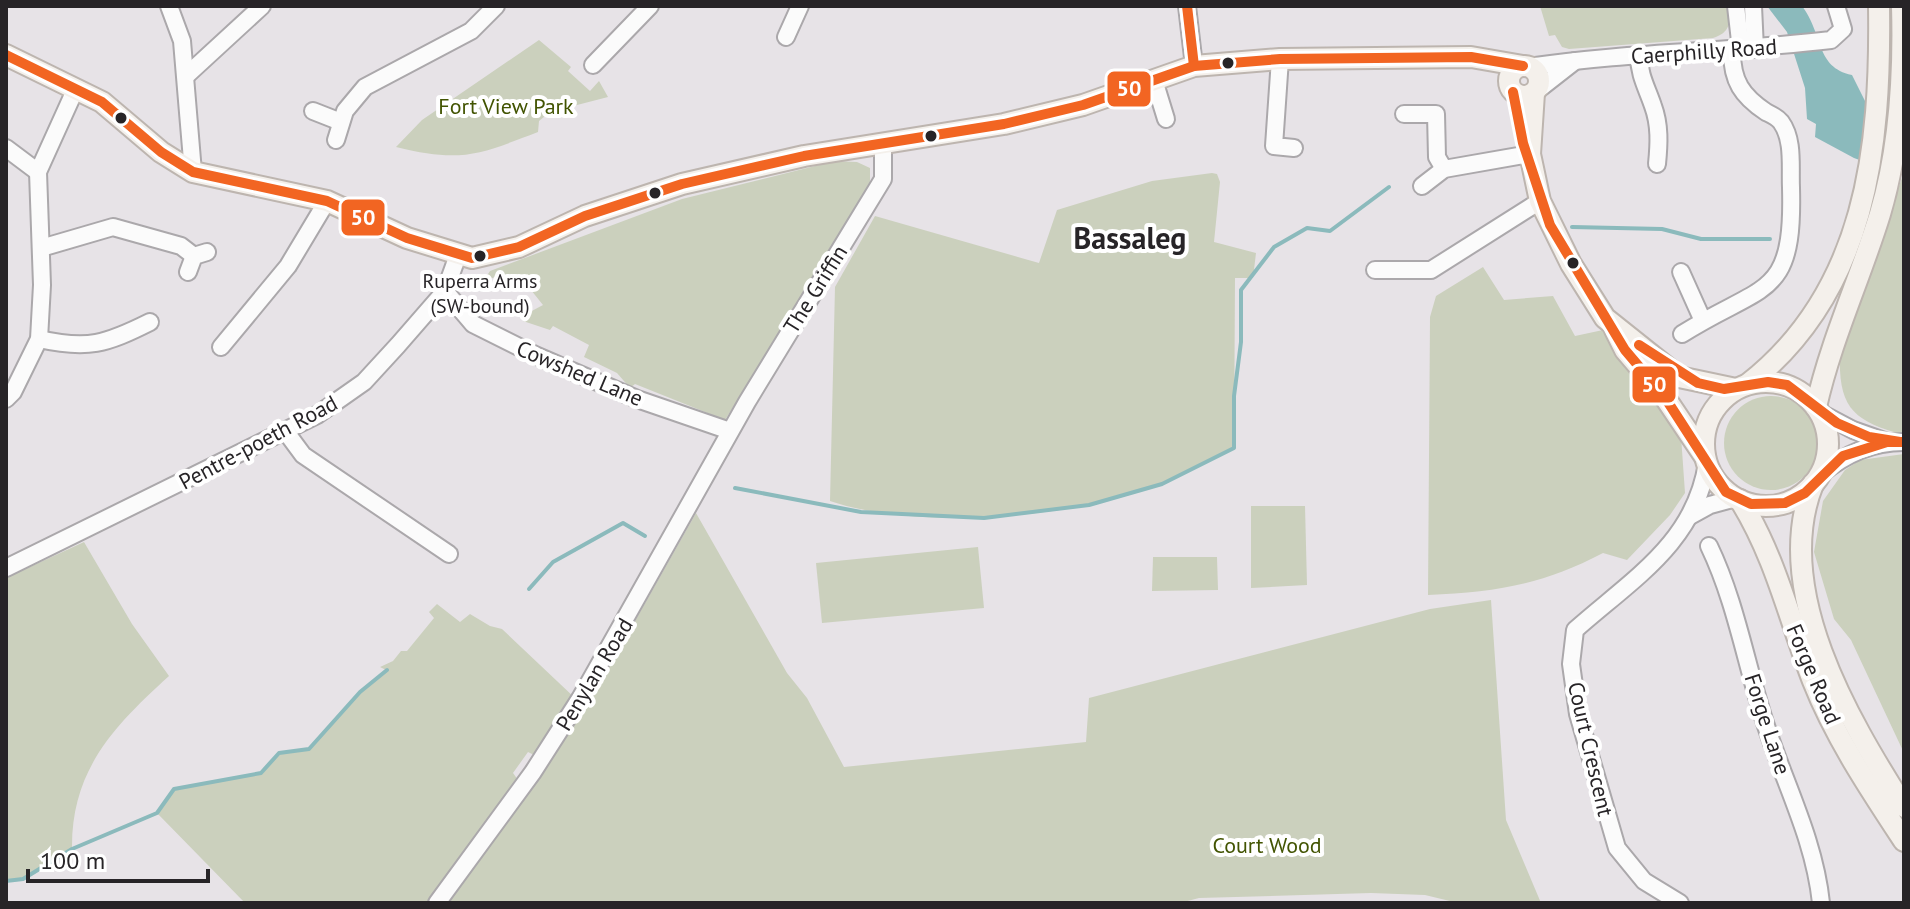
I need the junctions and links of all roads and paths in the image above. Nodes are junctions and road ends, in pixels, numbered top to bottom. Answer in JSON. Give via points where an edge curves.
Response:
{"nodes":[{"id":1,"x":169,"y":6,"type":"edge"},
{"id":2,"x":262,"y":6,"type":"edge"},
{"id":3,"x":496,"y":6,"type":"edge"},
{"id":4,"x":650,"y":6,"type":"edge"},
{"id":5,"x":800,"y":6,"type":"edge"},
{"id":6,"x":1187,"y":6,"type":"edge"},
{"id":7,"x":1736,"y":6,"type":"edge"},
{"id":8,"x":1753,"y":6,"type":"edge"},
{"id":9,"x":1836,"y":6,"type":"edge"},
{"id":10,"x":1879,"y":6,"type":"edge"},
{"id":11,"x":1902,"y":6,"type":"edge"},
{"id":12,"x":786,"y":37,"type":"dead end"},
{"id":13,"x":1748,"y":50,"type":"junction"},
{"id":14,"x":6,"y":55,"type":"edge"},
{"id":15,"x":1639,"y":56,"type":"junction"},
{"id":16,"x":1452,"y":58,"type":"junction"},
{"id":17,"x":1280,"y":59,"type":"junction"},
{"id":18,"x":1576,"y":60,"type":"junction"},
{"id":19,"x":593,"y":65,"type":"dead end"},
{"id":20,"x":1194,"y":66,"type":"junction"},
{"id":21,"x":1525,"y":66,"type":"junction"},
{"id":22,"x":187,"y":75,"type":"junction"},
{"id":23,"x":1154,"y":80,"type":"junction"},
{"id":24,"x":76,"y":88,"type":"junction"},
{"id":25,"x":1518,"y":89,"type":"junction"},
{"id":26,"x":313,"y":111,"type":"dead end"},
{"id":27,"x":1404,"y":114,"type":"dead end"},
{"id":28,"x":1166,"y":119,"type":"dead end"},
{"id":29,"x":341,"y":122,"type":"junction"},
{"id":30,"x":336,"y":140,"type":"dead end"},
{"id":31,"x":883,"y":144,"type":"junction"},
{"id":32,"x":6,"y":148,"type":"edge"},
{"id":33,"x":1294,"y":148,"type":"dead end"},
{"id":34,"x":1530,"y":154,"type":"junction"},
{"id":35,"x":1657,"y":164,"type":"dead end"},
{"id":36,"x":1444,"y":169,"type":"junction"},
{"id":37,"x":38,"y":172,"type":"junction"},
{"id":38,"x":193,"y":172,"type":"junction"},
{"id":39,"x":1878,"y":176,"type":"junction"},
{"id":40,"x":1422,"y":186,"type":"dead end"},
{"id":41,"x":327,"y":201,"type":"junction"},
{"id":42,"x":1540,"y":201,"type":"junction"},
{"id":43,"x":41,"y":248,"type":"junction"},
{"id":44,"x":458,"y":255,"type":"junction"},
{"id":45,"x":197,"y":260,"type":"dead end"},
{"id":46,"x":1375,"y":270,"type":"dead end"},
{"id":47,"x":1681,"y":272,"type":"dead end"},
{"id":48,"x":445,"y":291,"type":"junction"},
{"id":49,"x":1703,"y":321,"type":"junction"},
{"id":50,"x":150,"y":322,"type":"dead end"},
{"id":51,"x":1611,"y":323,"type":"junction"},
{"id":52,"x":1682,"y":334,"type":"dead end"},
{"id":53,"x":39,"y":339,"type":"junction"},
{"id":54,"x":221,"y":347,"type":"dead end"},
{"id":55,"x":1742,"y":387,"type":"junction"},
{"id":56,"x":6,"y":399,"type":"edge"},
{"id":57,"x":1818,"y":409,"type":"junction"},
{"id":58,"x":730,"y":431,"type":"junction"},
{"id":59,"x":286,"y":432,"type":"junction"},
{"id":60,"x":1896,"y":442,"type":"edge"},
{"id":61,"x":1706,"y":461,"type":"junction"},
{"id":62,"x":1817,"y":479,"type":"junction"},
{"id":63,"x":1738,"y":499,"type":"junction"},
{"id":64,"x":1690,"y":516,"type":"junction"},
{"id":65,"x":1709,"y":546,"type":"dead end"},
{"id":66,"x":449,"y":554,"type":"dead end"},
{"id":67,"x":6,"y":568,"type":"edge"},
{"id":68,"x":1904,"y":807,"type":"edge"},
{"id":69,"x":1904,"y":841,"type":"edge"},
{"id":70,"x":437,"y":903,"type":"edge"},
{"id":71,"x":1680,"y":903,"type":"edge"},
{"id":72,"x":1821,"y":903,"type":"edge"}],
"edges":[{"from":1,"to":22,"type":"street"},
{"from":2,"to":22,"type":"street"},
{"from":3,"to":29,"type":"street","via":[[471,31],[365,87]]},
{"from":4,"to":19,"type":"street"},
{"from":5,"to":12,"type":"street"},
{"from":6,"to":20,"type":"street"},
{"from":7,"to":13,"type":"street"},
{"from":8,"to":13,"type":"street"},
{"from":9,"to":13,"type":"street","name":"Caerphilly Road","via":[[1843,29],[1831,40]]},
{"from":10,"to":39,"type":"main road"},
{"from":11,"to":39,"type":"main road","via":[[1901,92]]},
{"from":13,"to":15,"type":"street","name":"Caerphilly Road"},
{"from":13,"to":49,"type":"street","via":[[1732,67],[1742,93],[1779,118],[1789,135],[1792,237],[1780,276]]},
{"from":14,"to":24,"type":"main road","name":"Caerphilly Road"},
{"from":15,"to":18,"type":"street","name":"Caerphilly Road"},
{"from":15,"to":35,"type":"street","via":[[1641,80],[1660,138]]},
{"from":16,"to":17,"type":"main road","name":"Caerphilly Road"},
{"from":16,"to":21,"type":"main road","name":"Caerphilly Road","via":[[1487,57]]},
{"from":16,"to":25,"type":"main road","name":"Caerphilly Road","via":[[1473,63]]},
{"from":17,"to":20,"type":"main road","name":"Caerphilly Road"},
{"from":17,"to":33,"type":"street","via":[[1274,146]]},
{"from":18,"to":21,"type":"street","name":"Caerphilly Road"},
{"from":18,"to":25,"type":"street"},
{"from":20,"to":23,"type":"main road","name":"Caerphilly Road"},
{"from":21,"to":25,"type":"main road","via":[[1513,71]]},
{"from":22,"to":38,"type":"street"},
{"from":23,"to":28,"type":"street"},
{"from":23,"to":31,"type":"main road","name":"Caerphilly Road","via":[[1083,105],[1004,124]]},
{"from":24,"to":37,"type":"street"},
{"from":24,"to":38,"type":"main road","name":"Caerphilly Road"},
{"from":25,"to":34,"type":"main road"},
{"from":26,"to":29,"type":"street"},
{"from":27,"to":36,"type":"street","via":[[1436,114],[1437,157]]},
{"from":29,"to":30,"type":"street"},
{"from":31,"to":44,"type":"main road","name":"Caerphilly Road","via":[[682,184],[585,216],[490,256]]},
{"from":31,"to":58,"type":"street","name":"The Griffin","via":[[883,179]]},
{"from":32,"to":37,"type":"street"},
{"from":34,"to":36,"type":"street"},
{"from":34,"to":42,"type":"main road"},
{"from":36,"to":40,"type":"street"},
{"from":37,"to":43,"type":"street"},
{"from":38,"to":41,"type":"main road","name":"Caerphilly Road"},
{"from":39,"to":55,"type":"main road","via":[[1810,324],[1790,348]]},
{"from":39,"to":57,"type":"main road","via":[[1862,268],[1830,350]]},
{"from":41,"to":44,"type":"main road","name":"Caerphilly Road"},
{"from":41,"to":54,"type":"street","via":[[288,266]]},
{"from":42,"to":46,"type":"street","via":[[1431,270]]},
{"from":42,"to":51,"type":"main road","via":[[1571,264]]},
{"from":43,"to":45,"type":"street","via":[[113,227],[181,246]]},
{"from":43,"to":53,"type":"street"},
{"from":44,"to":48,"type":"street","name":"Pentre-poeth Road"},
{"from":47,"to":49,"type":"street"},
{"from":48,"to":58,"type":"street","name":"Cowshed Lane","via":[[473,324],[535,355]]},
{"from":48,"to":59,"type":"street","name":"Pentre-poeth Road","via":[[364,382]]},
{"from":49,"to":52,"type":"street"},
{"from":50,"to":53,"type":"street","via":[[107,343],[67,345]]},
{"from":51,"to":55,"type":"main road","via":[[1679,377]]},
{"from":51,"to":61,"type":"main road"},
{"from":53,"to":56,"type":"street"},
{"from":55,"to":57,"type":"main road","via":[[1786,385]]},
{"from":55,"to":61,"type":"main road","via":[[1709,419]]},
{"from":57,"to":60,"type":"street","via":[[1853,430]]},
{"from":57,"to":62,"type":"main road","via":[[1828,442]]},
{"from":58,"to":70,"type":"street","name":"Penylan Road","via":[[581,697]]},
{"from":59,"to":66,"type":"street","via":[[303,455]]},
{"from":59,"to":67,"type":"street","name":"Pentre-poeth Road"},
{"from":60,"to":62,"type":"street","via":[[1843,456]]},
{"from":61,"to":63,"type":"main road","via":[[1718,484]]},
{"from":61,"to":64,"type":"street","name":"Court Crescent"},
{"from":62,"to":63,"type":"main road","via":[[1785,503],[1762,506]]},
{"from":62,"to":68,"type":"main road","name":"Forge Road","via":[[1805,505],[1800,541],[1806,600],[1841,696]]},
{"from":63,"to":64,"type":"street"},
{"from":63,"to":69,"type":"main road","name":"Forge Road","via":[[1774,561],[1814,685]]},
{"from":64,"to":71,"type":"street","name":"Court Crescent","via":[[1674,544],[1575,630],[1571,664],[1589,758],[1617,848],[1644,881]]},
{"from":65,"to":72,"type":"street","name":"Forge Lane","via":[[1725,580],[1761,711],[1803,821]]}]}
